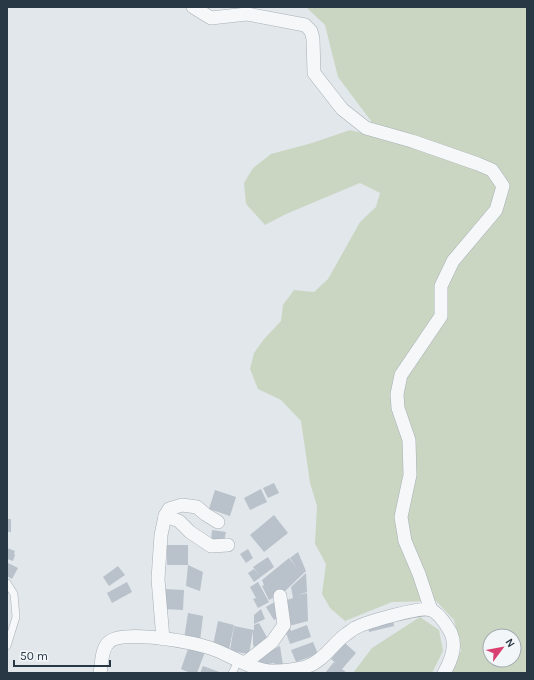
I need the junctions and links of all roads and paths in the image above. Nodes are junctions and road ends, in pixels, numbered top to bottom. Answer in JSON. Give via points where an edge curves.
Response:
{"nodes":[{"id":1,"x":193,"y":7,"type":"edge"},
{"id":2,"x":165,"y":516,"type":"junction"},
{"id":3,"x":218,"y":522,"type":"dead end"},
{"id":4,"x":228,"y":545,"type":"dead end"},
{"id":5,"x":7,"y":583,"type":"edge"},
{"id":6,"x":280,"y":596,"type":"dead end"},
{"id":7,"x":431,"y":610,"type":"junction"},
{"id":8,"x":163,"y":639,"type":"junction"},
{"id":9,"x":7,"y":646,"type":"edge"},
{"id":10,"x":242,"y":661,"type":"junction"},
{"id":11,"x":100,"y":673,"type":"edge"},
{"id":12,"x":232,"y":673,"type":"edge"},
{"id":13,"x":444,"y":673,"type":"edge"}],
"edges":[{"from":1,"to":7,"type":"street","via":[[211,18],[247,14],[306,25],[311,30],[313,39],[314,74],[342,109],[366,128],[412,141],[492,170],[503,186],[496,210],[453,261],[441,286],[441,316],[400,375],[398,408],[409,440],[410,475],[401,517],[405,541]]},
{"from":2,"to":3,"type":"street","via":[[169,509],[182,505],[197,506]]},
{"from":2,"to":4,"type":"street","via":[[179,521],[211,546]]},
{"from":2,"to":8,"type":"street","via":[[158,579]]},
{"from":5,"to":9,"type":"lane","via":[[14,594],[16,617]]},
{"from":6,"to":10,"type":"street","via":[[284,625],[282,630],[272,642]]},
{"from":7,"to":10,"type":"street","via":[[421,608],[356,628],[309,666],[275,672],[256,668]]},
{"from":7,"to":13,"type":"street","via":[[439,616],[451,633],[454,646],[450,663]]},
{"from":8,"to":10,"type":"street","via":[[212,648]]},
{"from":8,"to":11,"type":"street","via":[[117,637],[109,642],[103,651]]},
{"from":10,"to":12,"type":"lane"}]}
